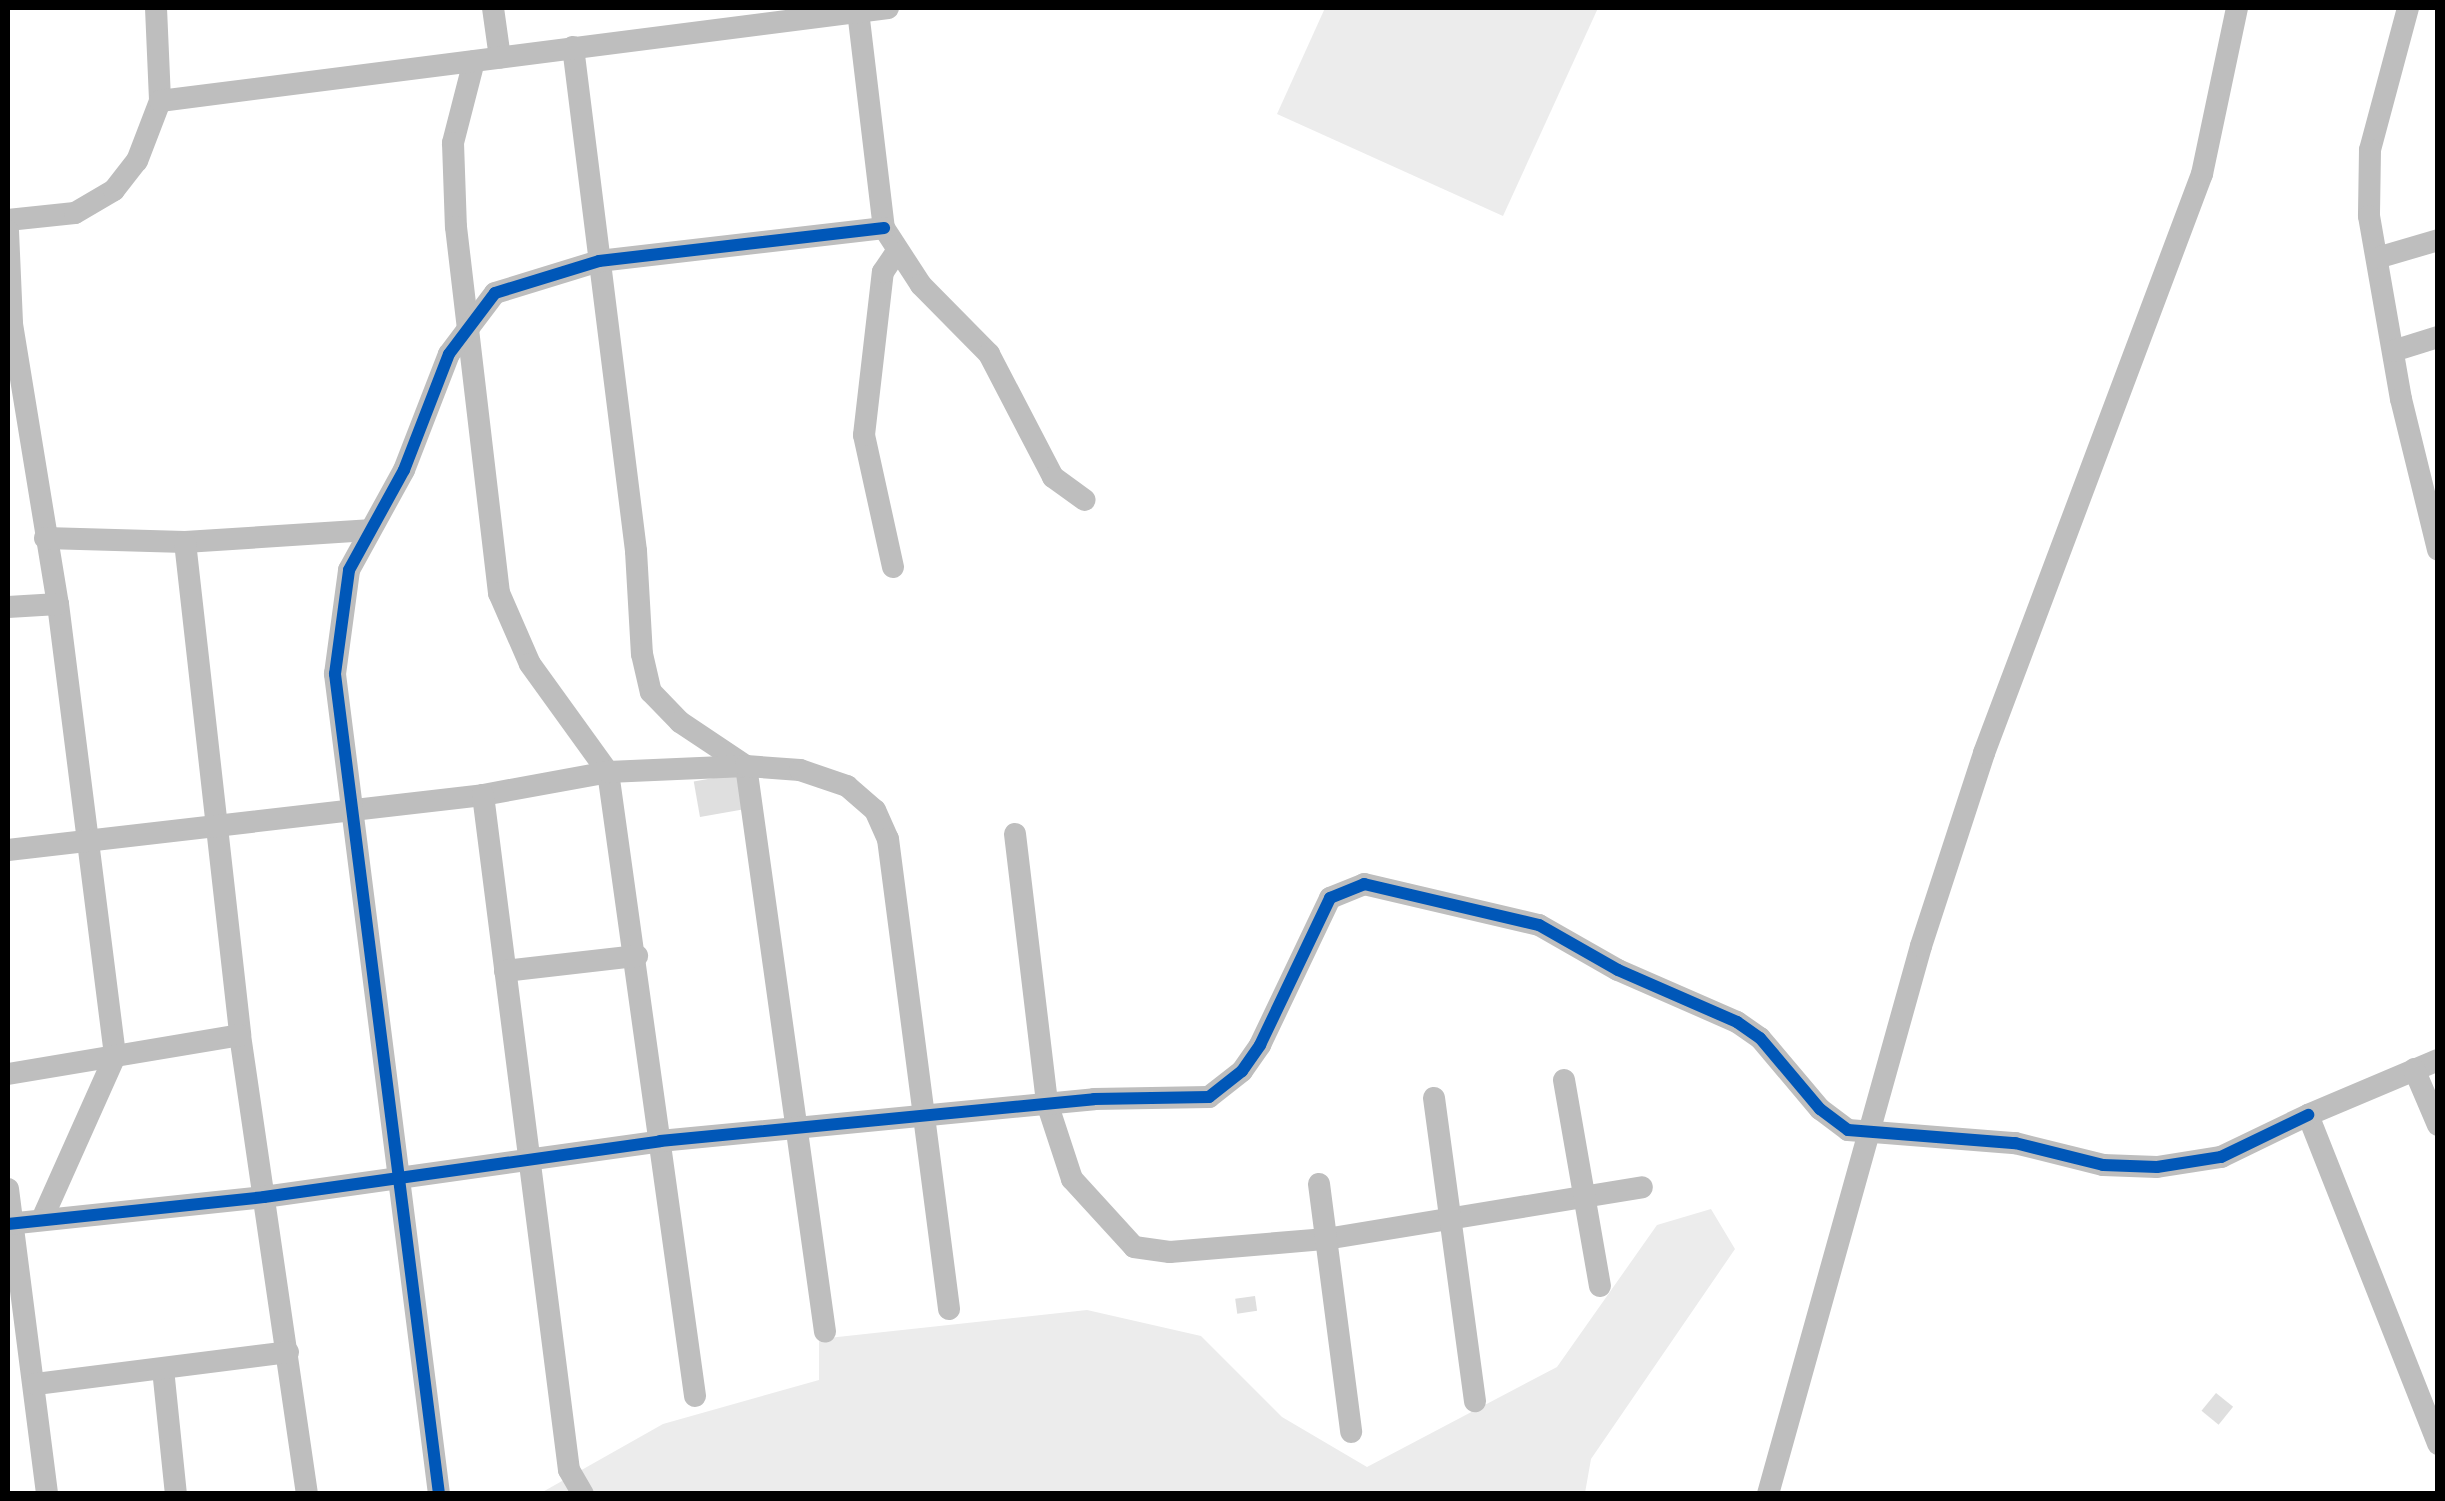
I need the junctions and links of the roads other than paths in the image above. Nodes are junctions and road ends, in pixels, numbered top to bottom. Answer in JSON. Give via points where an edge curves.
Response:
{"nodes":[{"id":1,"x":156,"y":8,"type":"edge"},
{"id":2,"x":493,"y":8,"type":"edge"},
{"id":3,"x":888,"y":8,"type":"edge"},
{"id":4,"x":2238,"y":8,"type":"edge"},
{"id":5,"x":2408,"y":8,"type":"edge"},
{"id":6,"x":858,"y":11,"type":"junction"},
{"id":7,"x":573,"y":47,"type":"junction"},
{"id":8,"x":500,"y":58,"type":"junction"},
{"id":9,"x":474,"y":61,"type":"junction"},
{"id":10,"x":160,"y":101,"type":"junction"},
{"id":11,"x":8,"y":220,"type":"edge"},
{"id":12,"x":884,"y":228,"type":"junction"},
{"id":13,"x":8,"y":231,"type":"edge"},
{"id":14,"x":2438,"y":240,"type":"edge"},
{"id":15,"x":896,"y":253,"type":"junction"},
{"id":16,"x":2376,"y":258,"type":"junction"},
{"id":17,"x":600,"y":261,"type":"junction"},
{"id":18,"x":470,"y":321,"type":"junction"},
{"id":19,"x":2438,"y":337,"type":"edge"},
{"id":20,"x":2393,"y":351,"type":"junction"},
{"id":21,"x":1085,"y":500,"type":"dead end"},
{"id":22,"x":368,"y":530,"type":"junction"},
{"id":23,"x":44,"y":538,"type":"junction"},
{"id":24,"x":185,"y":542,"type":"junction"},
{"id":25,"x":2438,"y":550,"type":"edge"},
{"id":26,"x":893,"y":568,"type":"dead end"},
{"id":27,"x":58,"y":604,"type":"junction"},
{"id":28,"x":8,"y":607,"type":"edge"},
{"id":29,"x":746,"y":766,"type":"junction"},
{"id":30,"x":608,"y":772,"type":"junction"},
{"id":31,"x":483,"y":794,"type":"junction"},
{"id":32,"x":350,"y":808,"type":"junction"},
{"id":33,"x":220,"y":823,"type":"junction"},
{"id":34,"x":1015,"y":834,"type":"dead end"},
{"id":35,"x":88,"y":840,"type":"junction"},
{"id":36,"x":8,"y":850,"type":"edge"},
{"id":37,"x":637,"y":956,"type":"junction"},
{"id":38,"x":505,"y":971,"type":"junction"},
{"id":39,"x":240,"y":1035,"type":"junction"},
{"id":40,"x":114,"y":1056,"type":"junction"},
{"id":41,"x":2438,"y":1060,"type":"edge"},
{"id":42,"x":2414,"y":1069,"type":"junction"},
{"id":43,"x":8,"y":1074,"type":"edge"},
{"id":44,"x":1564,"y":1080,"type":"dead end"},
{"id":45,"x":1434,"y":1098,"type":"dead end"},
{"id":46,"x":1047,"y":1103,"type":"junction"},
{"id":47,"x":2308,"y":1115,"type":"junction"},
{"id":48,"x":926,"y":1118,"type":"junction"},
{"id":49,"x":2438,"y":1125,"type":"edge"},
{"id":50,"x":795,"y":1129,"type":"junction"},
{"id":51,"x":1866,"y":1131,"type":"junction"},
{"id":52,"x":660,"y":1142,"type":"junction"},
{"id":53,"x":528,"y":1161,"type":"junction"},
{"id":54,"x":400,"y":1177,"type":"junction"},
{"id":55,"x":1319,"y":1184,"type":"dead end"},
{"id":56,"x":1642,"y":1187,"type":"dead end"},
{"id":57,"x":8,"y":1189,"type":"edge"},
{"id":58,"x":264,"y":1197,"type":"junction"},
{"id":59,"x":1583,"y":1199,"type":"junction"},
{"id":60,"x":44,"y":1218,"type":"junction"},
{"id":61,"x":1453,"y":1220,"type":"junction"},
{"id":62,"x":10,"y":1224,"type":"edge"},
{"id":63,"x":1326,"y":1239,"type":"junction"},
{"id":64,"x":1600,"y":1286,"type":"dead end"},
{"id":65,"x":949,"y":1309,"type":"dead end"},
{"id":66,"x":825,"y":1332,"type":"dead end"},
{"id":67,"x":288,"y":1352,"type":"junction"},
{"id":68,"x":163,"y":1368,"type":"junction"},
{"id":69,"x":36,"y":1384,"type":"junction"},
{"id":70,"x":695,"y":1396,"type":"dead end"},
{"id":71,"x":1474,"y":1401,"type":"dead end"},
{"id":72,"x":1351,"y":1432,"type":"dead end"},
{"id":73,"x":2438,"y":1444,"type":"edge"},
{"id":74,"x":47,"y":1494,"type":"edge"},
{"id":75,"x":176,"y":1494,"type":"edge"},
{"id":76,"x":306,"y":1494,"type":"edge"},
{"id":77,"x":439,"y":1494,"type":"edge"},
{"id":78,"x":583,"y":1494,"type":"edge"},
{"id":79,"x":1768,"y":1494,"type":"edge"}],
"edges":[{"from":1,"to":10,"type":"street"},
{"from":2,"to":8,"type":"street"},
{"from":3,"to":6,"type":"street"},
{"from":4,"to":51,"type":"street","via":[[2202,174],[1984,753]]},
{"from":5,"to":16,"type":"street","via":[[2370,150]]},
{"from":6,"to":7,"type":"street"},
{"from":6,"to":12,"type":"street"},
{"from":7,"to":8,"type":"street"},
{"from":7,"to":17,"type":"street"},
{"from":8,"to":9,"type":"street"},
{"from":9,"to":10,"type":"street"},
{"from":9,"to":18,"type":"street","via":[[453,143]]},
{"from":10,"to":11,"type":"street","via":[[138,161],[114,190],[75,213]]},
{"from":12,"to":15,"type":"street"},
{"from":12,"to":17,"type":"street"},
{"from":13,"to":23,"type":"street","via":[[12,324]]},
{"from":14,"to":16,"type":"street"},
{"from":15,"to":21,"type":"street","via":[[988,354],[1053,477]]},
{"from":15,"to":26,"type":"street","via":[[883,272],[864,436]]},
{"from":16,"to":20,"type":"street"},
{"from":17,"to":18,"type":"street","via":[[495,293]]},
{"from":17,"to":29,"type":"street","via":[[651,692],[680,722]]},
{"from":18,"to":22,"type":"street","via":[[449,354],[404,470]]},
{"from":18,"to":30,"type":"street","via":[[499,593],[530,664]]},
{"from":19,"to":20,"type":"street"},
{"from":20,"to":25,"type":"street"},
{"from":22,"to":24,"type":"street"},
{"from":22,"to":32,"type":"street","via":[[348,570],[335,674]]},
{"from":23,"to":24,"type":"street"},
{"from":23,"to":27,"type":"street"},
{"from":24,"to":33,"type":"street"},
{"from":27,"to":28,"type":"street"},
{"from":27,"to":35,"type":"street"},
{"from":29,"to":30,"type":"street"},
{"from":29,"to":48,"type":"street","via":[[800,770],[847,786],[876,810],[888,839]]},
{"from":29,"to":50,"type":"street"},
{"from":30,"to":31,"type":"street"},
{"from":30,"to":37,"type":"street"},
{"from":31,"to":32,"type":"street"},
{"from":31,"to":38,"type":"street"},
{"from":32,"to":33,"type":"street"},
{"from":32,"to":54,"type":"street"},
{"from":33,"to":35,"type":"street"},
{"from":33,"to":39,"type":"street"},
{"from":34,"to":46,"type":"street"},
{"from":35,"to":36,"type":"street"},
{"from":35,"to":40,"type":"street"},
{"from":37,"to":38,"type":"street"},
{"from":37,"to":52,"type":"street"},
{"from":38,"to":53,"type":"street"},
{"from":39,"to":40,"type":"street"},
{"from":39,"to":58,"type":"street"},
{"from":40,"to":43,"type":"street"},
{"from":40,"to":60,"type":"street"},
{"from":41,"to":42,"type":"street"},
{"from":42,"to":47,"type":"street"},
{"from":42,"to":49,"type":"street"},
{"from":44,"to":59,"type":"street"},
{"from":45,"to":61,"type":"street"},
{"from":46,"to":48,"type":"street"},
{"from":46,"to":51,"type":"street","via":[[1218,1092],[1260,1045],[1330,898],[1364,884],[1539,925],[1618,970],[1737,1022],[1760,1038],[1834,1123]]},
{"from":46,"to":63,"type":"street","via":[[1072,1178],[1111,1229],[1134,1247],[1170,1252]]},
{"from":47,"to":51,"type":"street","via":[[2221,1157],[2157,1167],[2103,1165],[2014,1143]]},
{"from":47,"to":73,"type":"street"},
{"from":48,"to":50,"type":"street"},
{"from":48,"to":65,"type":"street"},
{"from":50,"to":52,"type":"street"},
{"from":50,"to":66,"type":"street"},
{"from":51,"to":79,"type":"street"},
{"from":52,"to":53,"type":"street"},
{"from":52,"to":70,"type":"street"},
{"from":53,"to":54,"type":"street"},
{"from":53,"to":78,"type":"street","via":[[569,1470]]},
{"from":54,"to":58,"type":"street"},
{"from":54,"to":77,"type":"street"},
{"from":55,"to":63,"type":"street"},
{"from":56,"to":59,"type":"street"},
{"from":57,"to":62,"type":"street"},
{"from":58,"to":60,"type":"street"},
{"from":58,"to":67,"type":"street"},
{"from":59,"to":61,"type":"street"},
{"from":59,"to":64,"type":"street"},
{"from":60,"to":62,"type":"street"},
{"from":61,"to":63,"type":"street"},
{"from":61,"to":71,"type":"street"},
{"from":62,"to":69,"type":"street"},
{"from":63,"to":72,"type":"street"},
{"from":67,"to":68,"type":"street"},
{"from":67,"to":76,"type":"street"},
{"from":68,"to":69,"type":"street"},
{"from":68,"to":75,"type":"street"},
{"from":69,"to":74,"type":"street"}]}
